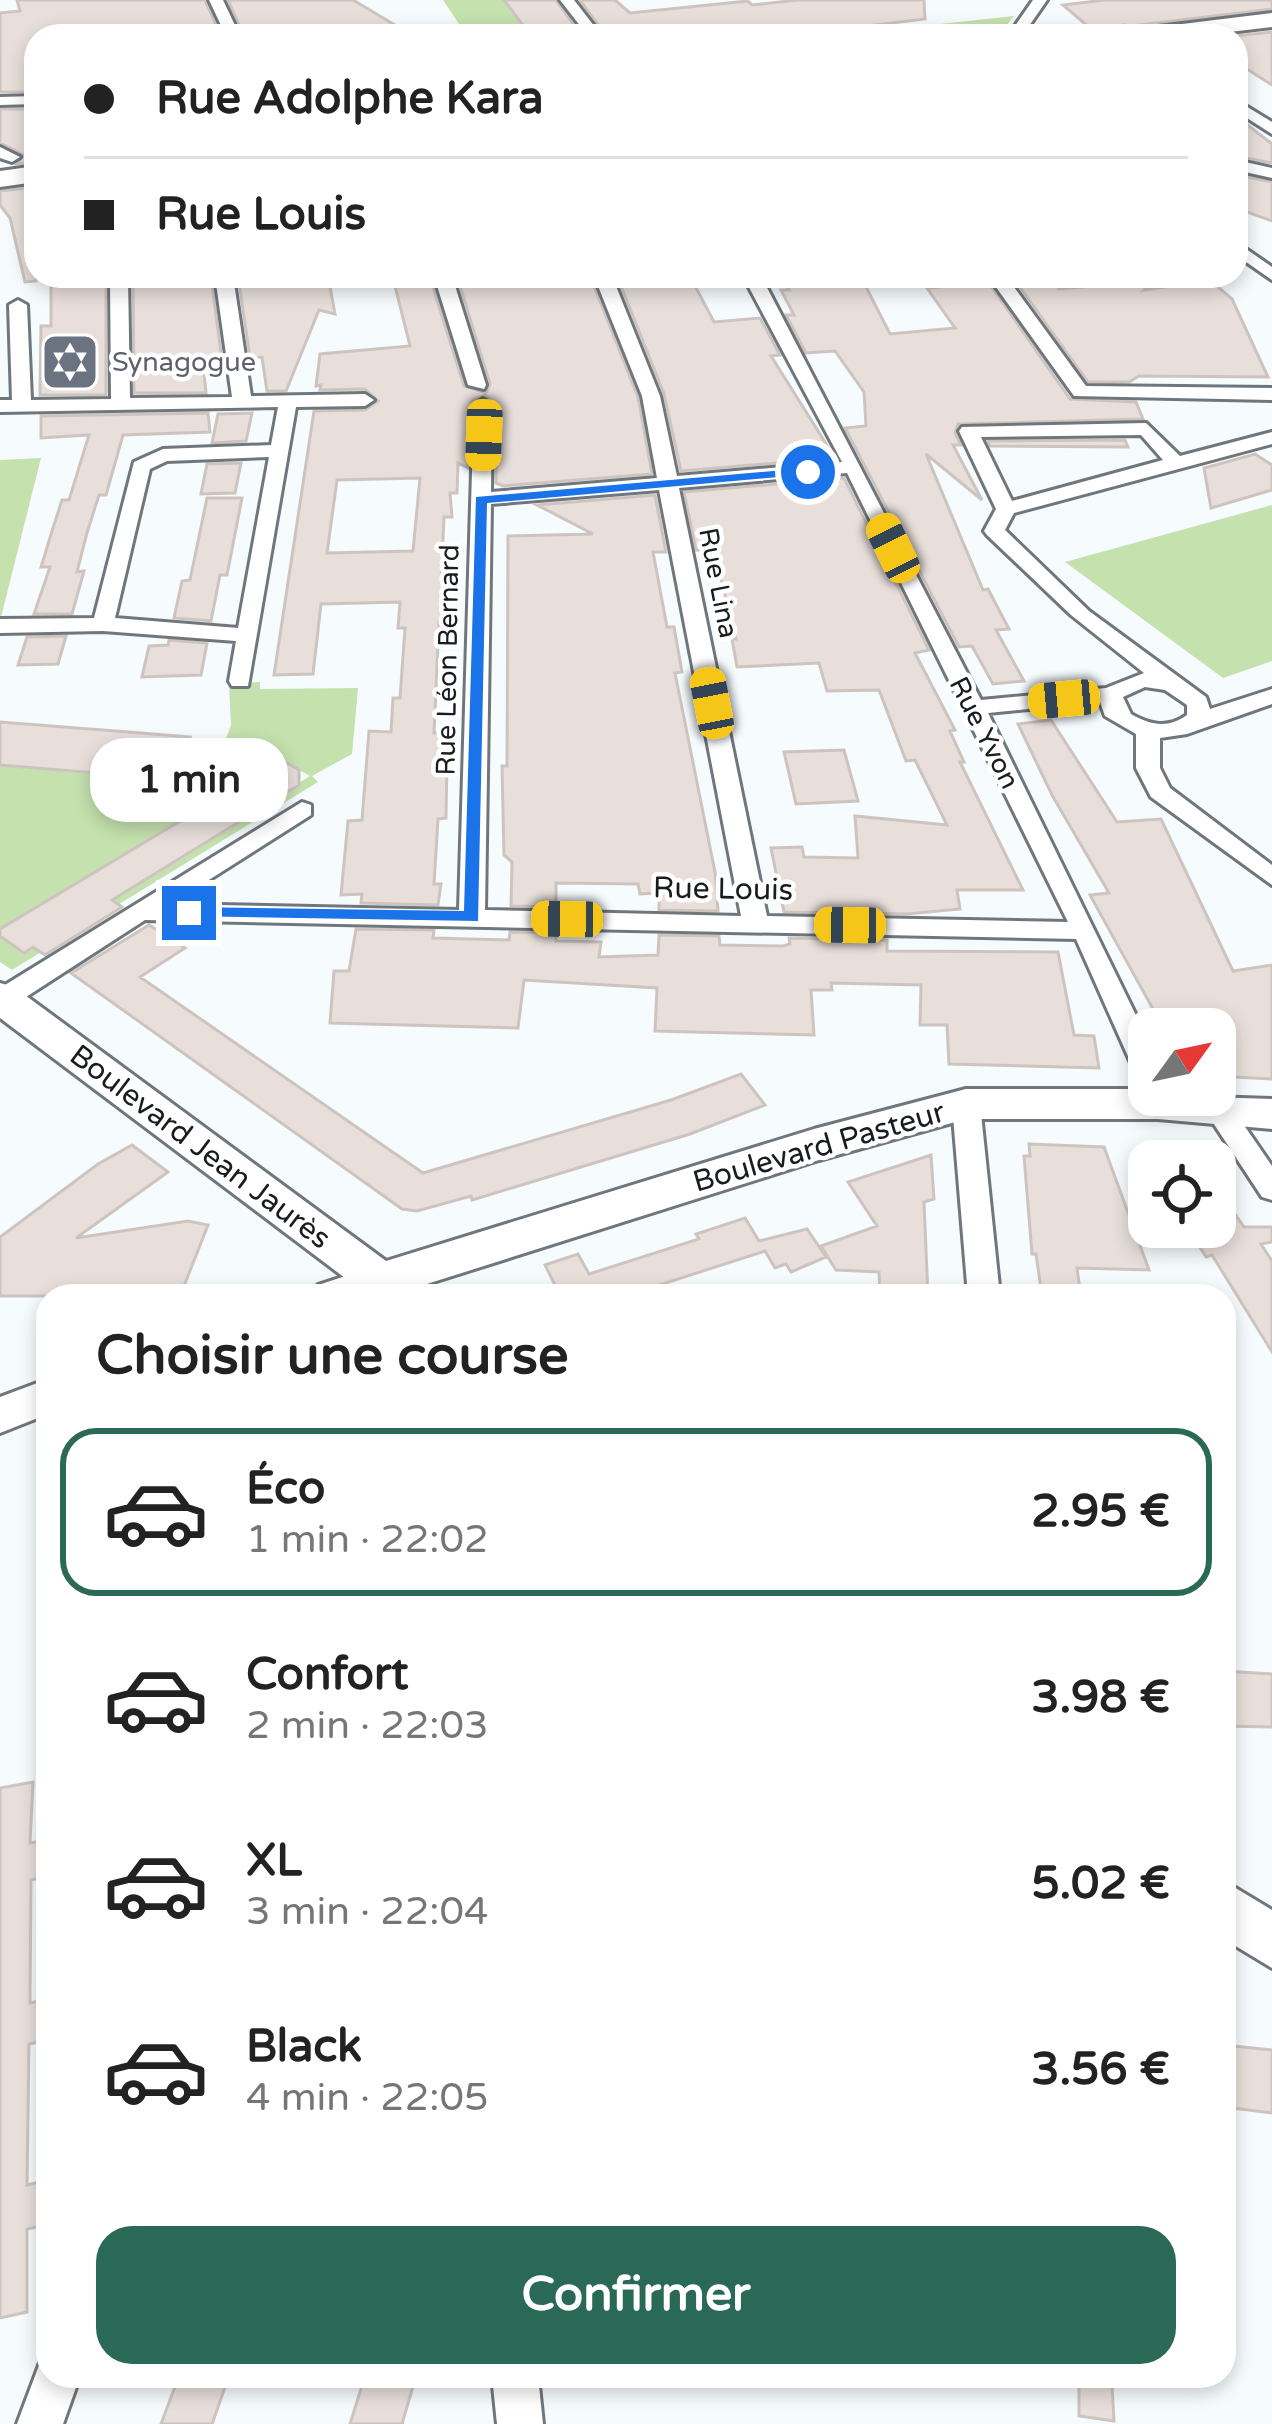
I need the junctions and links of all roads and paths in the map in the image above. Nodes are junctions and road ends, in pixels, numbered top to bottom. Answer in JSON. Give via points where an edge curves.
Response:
{"nodes":[{"id":1,"x":567,"y":0,"type":"edge"},
{"id":2,"x":1272,"y":20,"type":"edge"},
{"id":3,"x":586,"y":24,"type":"edge"},
{"id":4,"x":1239,"y":24,"type":"edge"},
{"id":5,"x":1248,"y":256,"type":"edge"},
{"id":6,"x":1272,"y":275,"type":"edge"},
{"id":7,"x":119,"y":288,"type":"edge"},
{"id":8,"x":226,"y":288,"type":"edge"},
{"id":9,"x":446,"y":288,"type":"edge"},
{"id":10,"x":609,"y":288,"type":"edge"},
{"id":11,"x":758,"y":288,"type":"edge"},
{"id":12,"x":1006,"y":288,"type":"edge"},
{"id":13,"x":19,"y":305,"type":"dead end"},
{"id":14,"x":20,"y":348,"type":"junction"},
{"id":15,"x":0,"y":358,"type":"edge"},
{"id":16,"x":1272,"y":394,"type":"edge"},
{"id":17,"x":365,"y":400,"type":"dead end"},
{"id":18,"x":288,"y":401,"type":"junction"},
{"id":19,"x":242,"y":402,"type":"junction"},
{"id":20,"x":117,"y":404,"type":"junction"},
{"id":21,"x":0,"y":406,"type":"edge"},
{"id":22,"x":22,"y":406,"type":"junction"},
{"id":23,"x":1252,"y":422,"type":"edge"},
{"id":24,"x":279,"y":451,"type":"junction"},
{"id":25,"x":1176,"y":463,"type":"junction"},
{"id":26,"x":854,"y":467,"type":"junction"},
{"id":27,"x":668,"y":484,"type":"junction"},
{"id":28,"x":481,"y":500,"type":"junction"},
{"id":29,"x":1006,"y":509,"type":"junction"},
{"id":30,"x":103,"y":625,"type":"junction"},
{"id":31,"x":0,"y":626,"type":"edge"},
{"id":32,"x":247,"y":635,"type":"junction"},
{"id":33,"x":240,"y":681,"type":"dead end"},
{"id":34,"x":1172,"y":684,"type":"junction"},
{"id":35,"x":1112,"y":694,"type":"junction"},
{"id":36,"x":1272,"y":696,"type":"edge"},
{"id":37,"x":970,"y":707,"type":"junction"},
{"id":38,"x":1193,"y":724,"type":"junction"},
{"id":39,"x":1148,"y":730,"type":"junction"},
{"id":40,"x":302,"y":810,"type":"dead end"},
{"id":41,"x":1272,"y":877,"type":"edge"},
{"id":42,"x":142,"y":912,"type":"junction"},
{"id":43,"x":472,"y":917,"type":"junction"},
{"id":44,"x":755,"y":922,"type":"junction"},
{"id":45,"x":1085,"y":931,"type":"junction"},
{"id":46,"x":1,"y":998,"type":"edge"},
{"id":47,"x":1128,"y":1030,"type":"edge"},
{"id":48,"x":1128,"y":1092,"type":"edge"},
{"id":49,"x":966,"y":1104,"type":"junction"},
{"id":50,"x":1236,"y":1111,"type":"edge"},
{"id":51,"x":1272,"y":1114,"type":"edge"},
{"id":52,"x":1223,"y":1116,"type":"edge"},
{"id":53,"x":1272,"y":1189,"type":"edge"},
{"id":54,"x":383,"y":1284,"type":"edge"},
{"id":55,"x":405,"y":1284,"type":"edge"},
{"id":56,"x":983,"y":1284,"type":"edge"},
{"id":57,"x":1236,"y":1916,"type":"edge"},
{"id":58,"x":1272,"y":1942,"type":"edge"},
{"id":59,"x":53,"y":2388,"type":"edge"},
{"id":60,"x":516,"y":2388,"type":"edge"},
{"id":61,"x":40,"y":2424,"type":"edge"},
{"id":62,"x":520,"y":2424,"type":"edge"}],
"edges":[{"from":1,"to":3,"type":"street"},
{"from":2,"to":4,"type":"main road"},
{"from":5,"to":6,"type":"street"},
{"from":7,"to":20,"type":"street"},
{"from":8,"to":19,"type":"street"},
{"from":9,"to":28,"type":"street","name":"Rue Léon Bernard","via":[[480,395]]},
{"from":10,"to":27,"type":"street","name":"Rue Lina","via":[[651,396]]},
{"from":11,"to":26,"type":"street","name":"Rue Yvon"},
{"from":12,"to":23,"type":"street","via":[[1081,392]]},
{"from":13,"to":14,"type":"street"},
{"from":14,"to":15,"type":"street"},
{"from":14,"to":22,"type":"street"},
{"from":16,"to":23,"type":"street"},
{"from":17,"to":18,"type":"street"},
{"from":18,"to":19,"type":"street"},
{"from":18,"to":24,"type":"street"},
{"from":19,"to":20,"type":"street"},
{"from":20,"to":22,"type":"street"},
{"from":21,"to":22,"type":"street"},
{"from":23,"to":25,"type":"street"},
{"from":24,"to":30,"type":"street","via":[[163,455],[141,466]]},
{"from":24,"to":32,"type":"street"},
{"from":25,"to":29,"type":"street"},
{"from":25,"to":29,"type":"street","via":[[1146,429],[969,431]]},
{"from":26,"to":27,"type":"street"},
{"from":26,"to":37,"type":"street","name":"Rue Yvon"},
{"from":27,"to":28,"type":"street"},
{"from":27,"to":44,"type":"street","name":"Rue Lina"},
{"from":28,"to":43,"type":"street","name":"Rue Léon Bernard"},
{"from":29,"to":34,"type":"street","via":[[994,531]]},
{"from":30,"to":31,"type":"street"},
{"from":30,"to":32,"type":"street"},
{"from":32,"to":33,"type":"street"},
{"from":34,"to":35,"type":"street","via":[[1142,680]]},
{"from":34,"to":38,"type":"street","via":[[1198,702]]},
{"from":35,"to":37,"type":"street"},
{"from":35,"to":39,"type":"street","via":[[1113,711]]},
{"from":36,"to":38,"type":"street"},
{"from":37,"to":45,"type":"street","name":"Rue Yvon"},
{"from":38,"to":39,"type":"street"},
{"from":39,"to":41,"type":"street","via":[[1148,768],[1160,792]]},
{"from":40,"to":42,"type":"street"},
{"from":42,"to":43,"type":"street","name":"Rue Louis"},
{"from":42,"to":46,"type":"street"},
{"from":43,"to":44,"type":"street","name":"Rue Louis"},
{"from":44,"to":45,"type":"street","name":"Rue Louis"},
{"from":45,"to":47,"type":"street","name":"Rue Yvon"},
{"from":46,"to":54,"type":"main road","name":"Boulevard Jean Jaurès"},
{"from":48,"to":49,"type":"main road","name":"Boulevard Pasteur"},
{"from":49,"to":55,"type":"main road","name":"Boulevard Pasteur","via":[[814,1145]]},
{"from":49,"to":56,"type":"street"},
{"from":50,"to":51,"type":"main road","name":"Boulevard Pasteur"},
{"from":52,"to":53,"type":"street"},
{"from":57,"to":58,"type":"street"},
{"from":59,"to":61,"type":"street"},
{"from":60,"to":62,"type":"street"}]}
